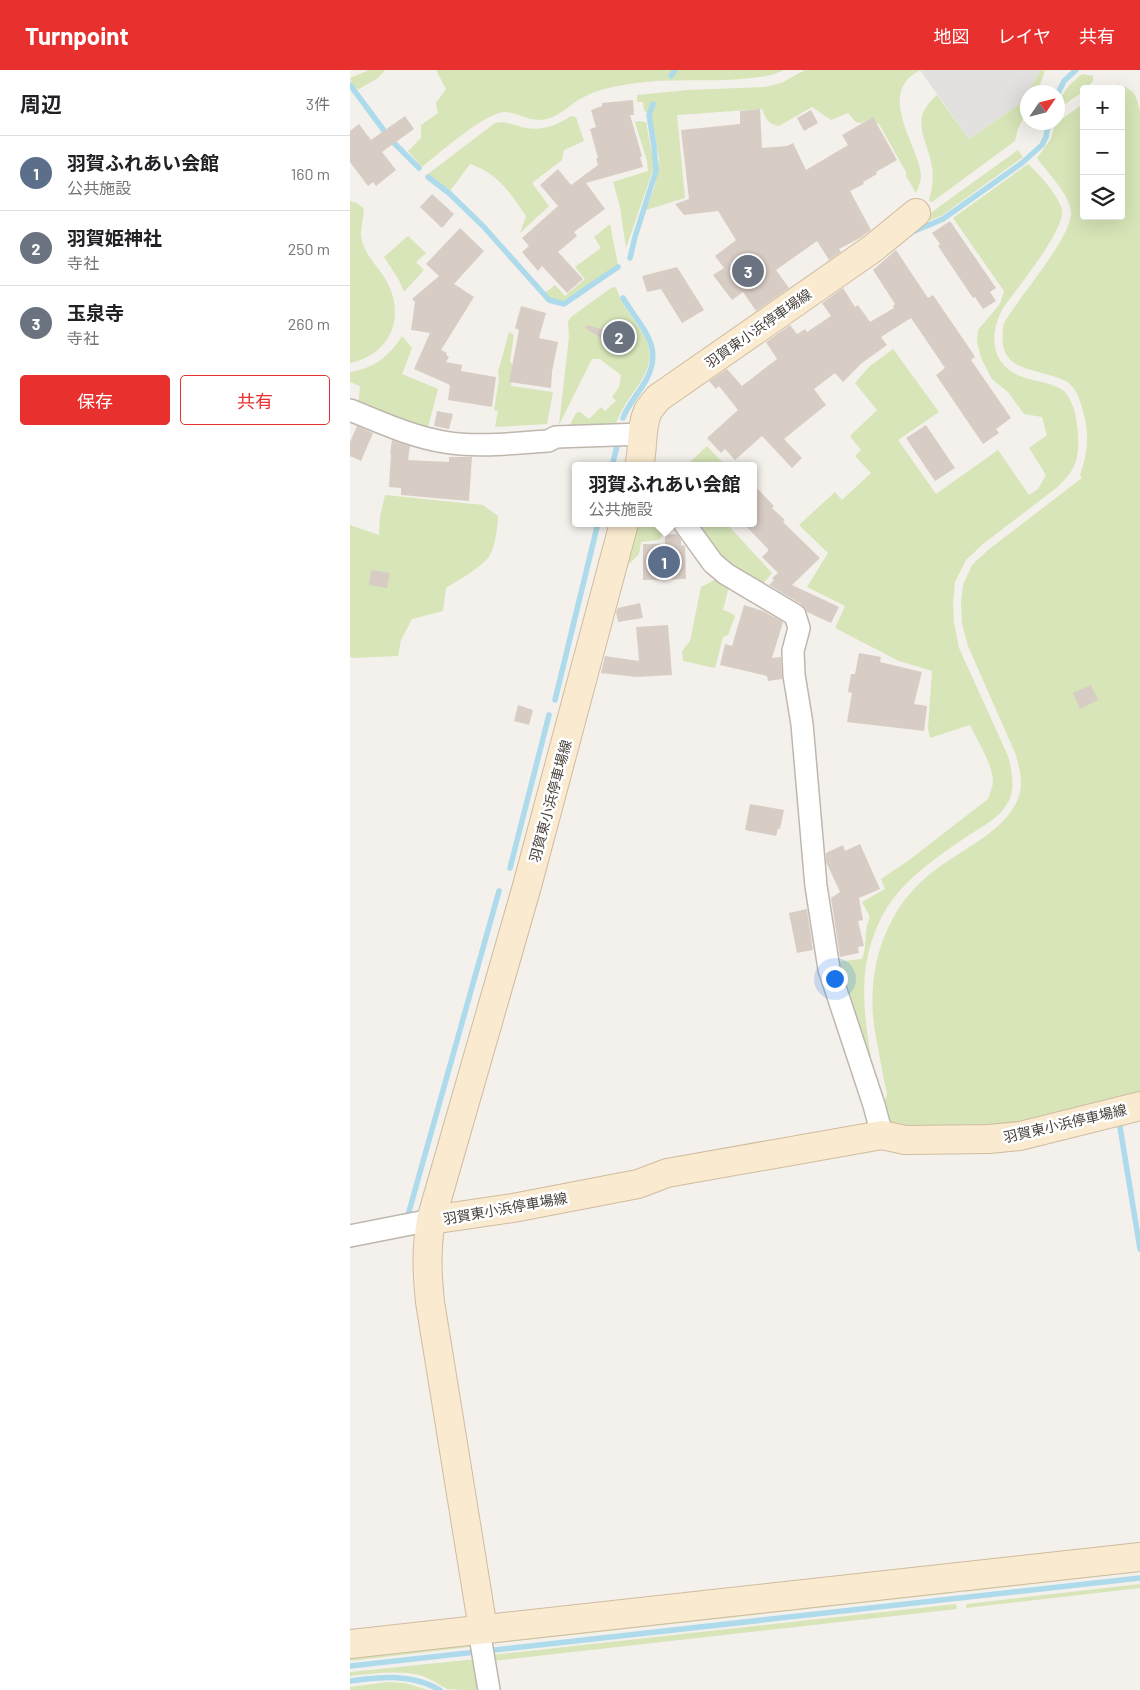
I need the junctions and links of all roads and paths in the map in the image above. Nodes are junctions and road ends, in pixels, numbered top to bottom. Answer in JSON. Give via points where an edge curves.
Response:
{"nodes":[{"id":1,"x":916,"y":213,"type":"dead end"},
{"id":2,"x":350,"y":410,"type":"edge"},
{"id":3,"x":643,"y":455,"type":"edge"},
{"id":4,"x":623,"y":527,"type":"edge"},
{"id":5,"x":687,"y":527,"type":"edge"},
{"id":6,"x":1140,"y":1106,"type":"edge"},
{"id":7,"x":882,"y":1134,"type":"junction"},
{"id":8,"x":431,"y":1220,"type":"junction"},
{"id":9,"x":350,"y":1236,"type":"edge"},
{"id":10,"x":1140,"y":1557,"type":"edge"},
{"id":11,"x":483,"y":1643,"type":"junction"},
{"id":12,"x":350,"y":1644,"type":"edge"},
{"id":13,"x":489,"y":1690,"type":"edge"}],
"edges":[{"from":1,"to":3,"type":"main road","name":"羽賀東小浜停車場線","via":[[872,249],[658,398],[648,412]]},
{"from":2,"to":3,"type":"street","via":[[429,439],[490,445],[548,441],[556,437]]},
{"from":4,"to":8,"type":"main road","name":"羽賀東小浜停車場線","via":[[527,886]]},
{"from":5,"to":7,"type":"street","via":[[713,563],[726,574],[795,615],[799,628],[793,651],[794,676],[802,724],[816,886],[829,969]]},
{"from":6,"to":7,"type":"main road","name":"羽賀東小浜停車場線","via":[[1020,1136],[905,1140]]},
{"from":7,"to":8,"type":"main road","name":"羽賀東小浜停車場線","via":[[667,1173],[638,1184],[513,1208]]},
{"from":8,"to":9,"type":"street"},
{"from":8,"to":11,"type":"main road","via":[[426,1266],[430,1302]]},
{"from":10,"to":11,"type":"main road"},
{"from":11,"to":12,"type":"main road"},
{"from":11,"to":13,"type":"street"}]}
